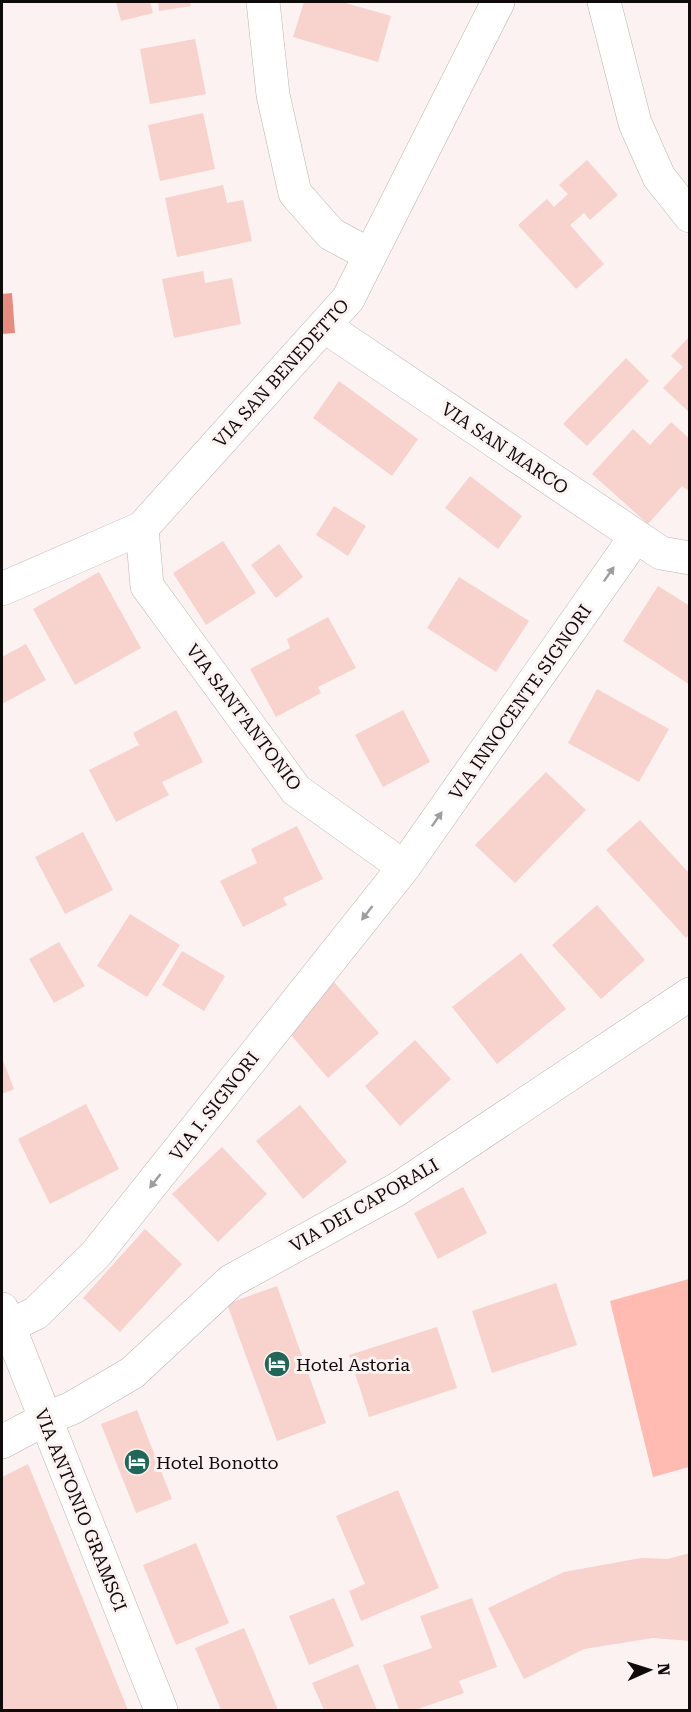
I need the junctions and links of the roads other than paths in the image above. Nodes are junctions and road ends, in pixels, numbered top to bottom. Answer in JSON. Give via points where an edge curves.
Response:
{"nodes":[{"id":1,"x":263,"y":2,"type":"edge"},
{"id":2,"x":498,"y":2,"type":"edge"},
{"id":3,"x":604,"y":2,"type":"edge"},
{"id":4,"x":690,"y":216,"type":"edge"},
{"id":5,"x":370,"y":255,"type":"junction"},
{"id":6,"x":324,"y":326,"type":"junction"},
{"id":7,"x":142,"y":528,"type":"junction"},
{"id":8,"x":636,"y":536,"type":"junction"},
{"id":9,"x":690,"y":558,"type":"edge"},
{"id":10,"x":2,"y":589,"type":"edge"},
{"id":11,"x":404,"y":867,"type":"junction"},
{"id":12,"x":690,"y":994,"type":"edge"},
{"id":13,"x":5,"y":1318,"type":"edge"},
{"id":14,"x":45,"y":1419,"type":"junction"},
{"id":15,"x":2,"y":1442,"type":"edge"},
{"id":16,"x":161,"y":1710,"type":"edge"}],
"edges":[{"from":1,"to":5,"type":"street","via":[[273,95],[295,193],[331,234]]},
{"from":2,"to":5,"type":"street","name":"VIA SAN BENEDETTO"},
{"from":3,"to":4,"type":"street","via":[[635,123],[659,177]]},
{"from":5,"to":6,"type":"street","name":"VIA SAN BENEDETTO","via":[[348,299]]},
{"from":6,"to":7,"type":"street","name":"VIA SAN BENEDETTO"},
{"from":6,"to":8,"type":"street","name":"VIA SAN MARCO"},
{"from":7,"to":10,"type":"street","name":"VIA SAN BENEDETTO"},
{"from":7,"to":11,"type":"street","name":"VIA SANT'ANTONIO","via":[[147,585],[296,790]]},
{"from":8,"to":9,"type":"street","name":"VIA SAN MARCO","via":[[661,553]]},
{"from":11,"to":8,"type":"street","name":"VIA INNOCENTE SIGNORI","one_way":true},
{"from":11,"to":13,"type":"street","name":"VIA I. SIGNORI","one_way":true,"via":[[96,1254],[36,1313]]},
{"from":12,"to":14,"type":"street","name":"VIA DEI CAPORALI","via":[[396,1190],[231,1281],[132,1373]]},
{"from":13,"to":14,"type":"street","name":"VIA ANTONIO GRAMSCI"},
{"from":14,"to":15,"type":"street","name":"VIA DEI CAPORALI"},
{"from":14,"to":16,"type":"street","name":"VIA ANTONIO GRAMSCI"}]}
